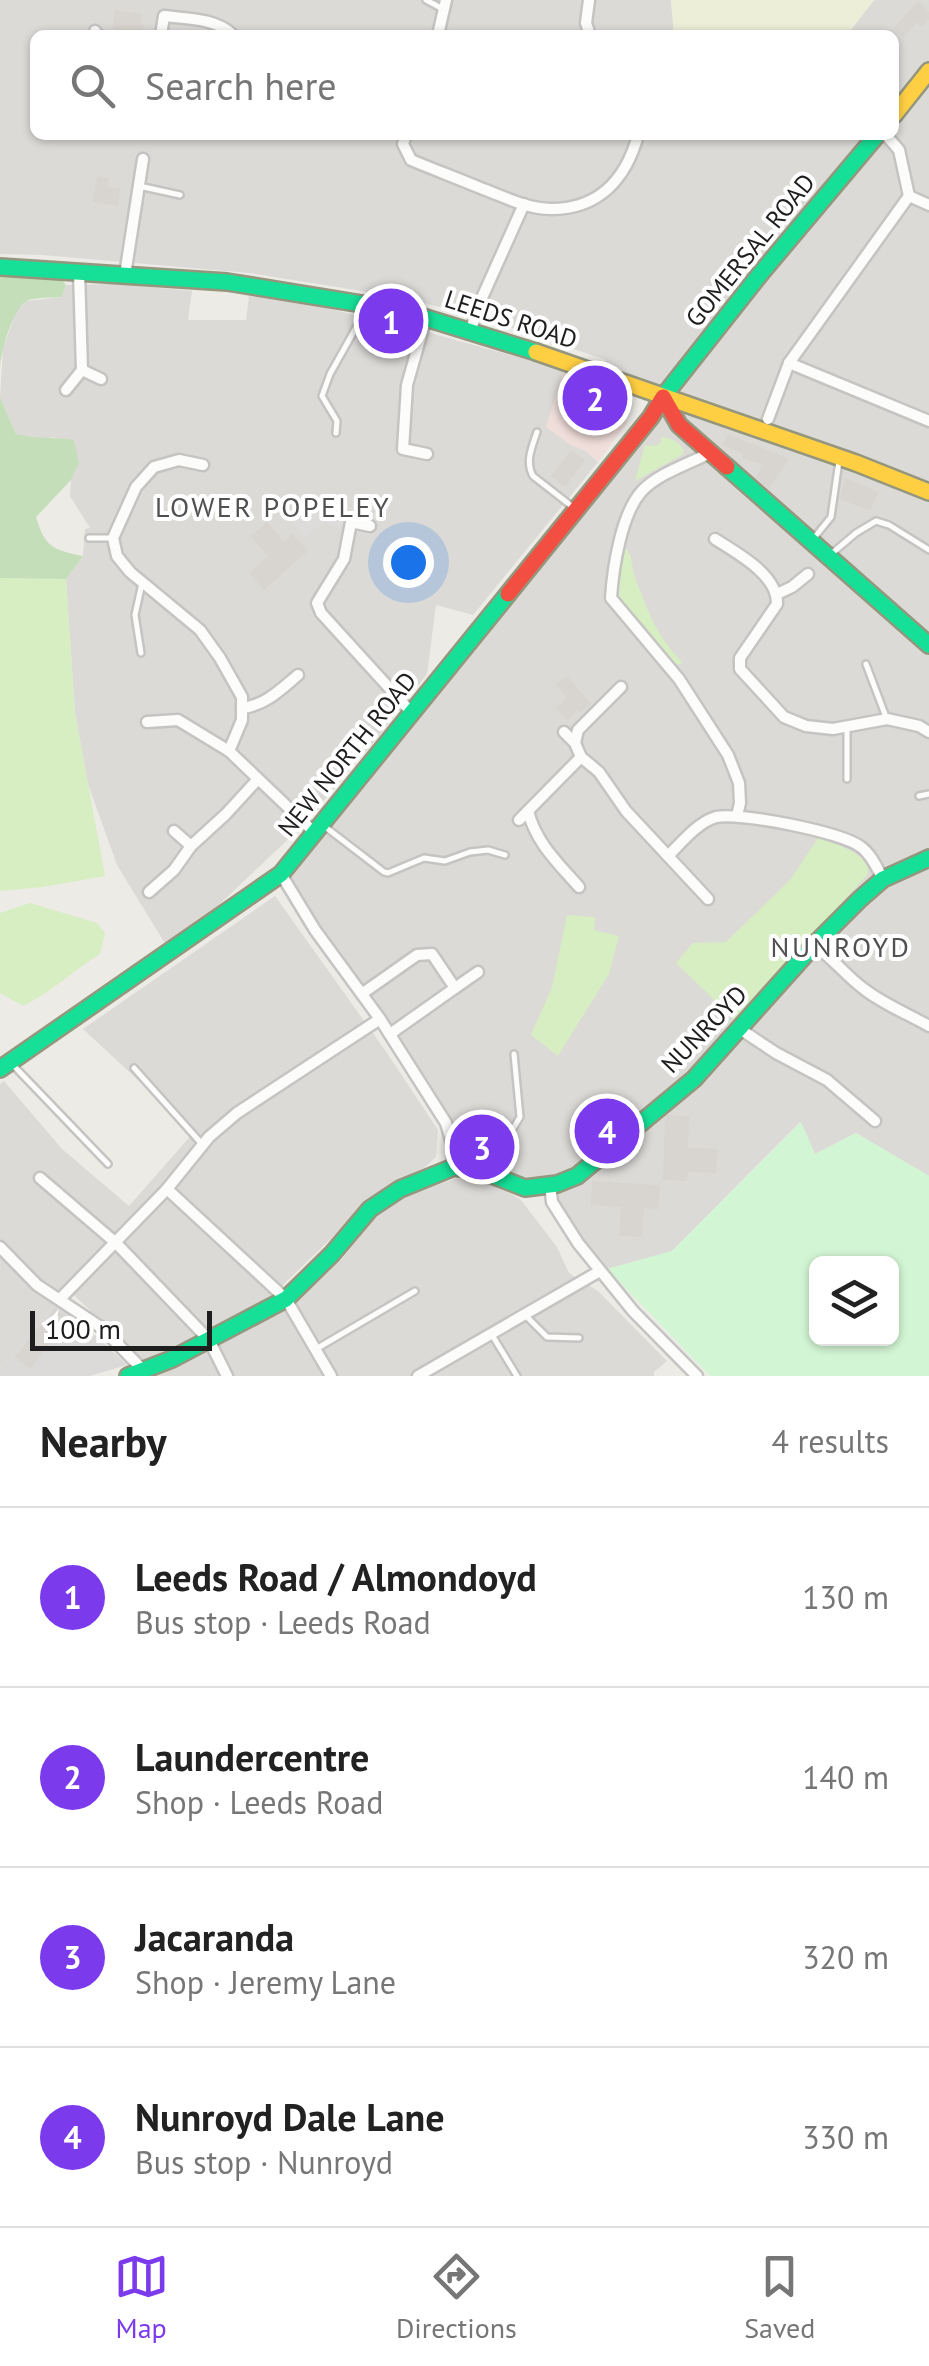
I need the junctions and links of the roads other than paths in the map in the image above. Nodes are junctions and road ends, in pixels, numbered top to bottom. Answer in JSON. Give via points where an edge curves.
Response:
{"nodes":[{"id":1,"x":166,"y":0,"type":"edge"},
{"id":2,"x":426,"y":0,"type":"edge"},
{"id":3,"x":589,"y":0,"type":"edge"},
{"id":4,"x":446,"y":5,"type":"edge"},
{"id":5,"x":164,"y":16,"type":"junction"},
{"id":6,"x":162,"y":30,"type":"edge"},
{"id":7,"x":229,"y":30,"type":"edge"},
{"id":8,"x":439,"y":30,"type":"edge"},
{"id":9,"x":588,"y":30,"type":"edge"},
{"id":10,"x":929,"y":71,"type":"edge"},
{"id":11,"x":899,"y":109,"type":"edge"},
{"id":12,"x":404,"y":140,"type":"edge"},
{"id":13,"x":636,"y":140,"type":"edge"},
{"id":14,"x":873,"y":140,"type":"edge"},
{"id":15,"x":890,"y":140,"type":"edge"},
{"id":16,"x":143,"y":159,"type":"dead end"},
{"id":17,"x":139,"y":186,"type":"junction"},
{"id":18,"x":180,"y":195,"type":"dead end"},
{"id":19,"x":909,"y":196,"type":"junction"},
{"id":20,"x":524,"y":204,"type":"junction"},
{"id":21,"x":929,"y":205,"type":"edge"},
{"id":22,"x":0,"y":267,"type":"edge"},
{"id":23,"x":79,"y":272,"type":"junction"},
{"id":24,"x":125,"y":275,"type":"junction"},
{"id":25,"x":368,"y":305,"type":"junction"},
{"id":26,"x":426,"y":318,"type":"junction"},
{"id":27,"x":470,"y":333,"type":"junction"},
{"id":28,"x":789,"y":363,"type":"junction"},
{"id":29,"x":82,"y":370,"type":"junction"},
{"id":30,"x":101,"y":379,"type":"dead end"},
{"id":31,"x":66,"y":390,"type":"dead end"},
{"id":32,"x":663,"y":397,"type":"junction"},
{"id":33,"x":768,"y":419,"type":"dead end"},
{"id":34,"x":929,"y":422,"type":"edge"},
{"id":35,"x":336,"y":432,"type":"dead end"},
{"id":36,"x":537,"y":432,"type":"dead end"},
{"id":37,"x":710,"y":453,"type":"junction"},
{"id":38,"x":427,"y":454,"type":"dead end"},
{"id":39,"x":840,"y":458,"type":"junction"},
{"id":40,"x":203,"y":465,"type":"dead end"},
{"id":41,"x":929,"y":492,"type":"edge"},
{"id":42,"x":576,"y":510,"type":"junction"},
{"id":43,"x":370,"y":526,"type":"dead end"},
{"id":44,"x":89,"y":538,"type":"dead end"},
{"id":45,"x":113,"y":538,"type":"junction"},
{"id":46,"x":715,"y":539,"type":"dead end"},
{"id":47,"x":811,"y":542,"type":"junction"},
{"id":48,"x":929,"y":550,"type":"edge"},
{"id":49,"x":828,"y":556,"type":"junction"},
{"id":50,"x":808,"y":574,"type":"dead end"},
{"id":51,"x":142,"y":584,"type":"junction"},
{"id":52,"x":777,"y":594,"type":"junction"},
{"id":53,"x":929,"y":645,"type":"edge"},
{"id":54,"x":141,"y":653,"type":"dead end"},
{"id":55,"x":866,"y":664,"type":"dead end"},
{"id":56,"x":298,"y":675,"type":"dead end"},
{"id":57,"x":620,"y":687,"type":"dead end"},
{"id":58,"x":242,"y":708,"type":"junction"},
{"id":59,"x":412,"y":713,"type":"junction"},
{"id":60,"x":887,"y":719,"type":"junction"},
{"id":61,"x":147,"y":722,"type":"dead end"},
{"id":62,"x":847,"y":726,"type":"junction"},
{"id":63,"x":564,"y":732,"type":"dead end"},
{"id":64,"x":929,"y":732,"type":"edge"},
{"id":65,"x":575,"y":743,"type":"junction"},
{"id":66,"x":229,"y":752,"type":"junction"},
{"id":67,"x":582,"y":757,"type":"junction"},
{"id":68,"x":258,"y":779,"type":"junction"},
{"id":69,"x":847,"y":779,"type":"dead end"},
{"id":70,"x":929,"y":794,"type":"edge"},
{"id":71,"x":919,"y":796,"type":"dead end"},
{"id":72,"x":737,"y":816,"type":"junction"},
{"id":73,"x":318,"y":828,"type":"junction"},
{"id":74,"x":174,"y":831,"type":"dead end"},
{"id":75,"x":191,"y":846,"type":"junction"},
{"id":76,"x":504,"y":855,"type":"dead end"},
{"id":77,"x":668,"y":856,"type":"junction"},
{"id":78,"x":929,"y":858,"type":"edge"},
{"id":79,"x":280,"y":874,"type":"junction"},
{"id":80,"x":883,"y":879,"type":"junction"},
{"id":81,"x":579,"y":887,"type":"dead end"},
{"id":82,"x":149,"y":892,"type":"dead end"},
{"id":83,"x":708,"y":898,"type":"dead end"},
{"id":84,"x":814,"y":945,"type":"junction"},
{"id":85,"x":478,"y":972,"type":"dead end"},
{"id":86,"x":455,"y":988,"type":"junction"},
{"id":87,"x":363,"y":994,"type":"junction"},
{"id":88,"x":380,"y":1019,"type":"junction"},
{"id":89,"x":929,"y":1026,"type":"edge"},
{"id":90,"x":740,"y":1029,"type":"junction"},
{"id":91,"x":390,"y":1034,"type":"junction"},
{"id":92,"x":514,"y":1054,"type":"dead end"},
{"id":93,"x":5,"y":1066,"type":"edge"},
{"id":94,"x":134,"y":1068,"type":"dead end"},
{"id":95,"x":875,"y":1121,"type":"dead end"},
{"id":96,"x":203,"y":1145,"type":"junction"},
{"id":97,"x":108,"y":1164,"type":"dead end"},
{"id":98,"x":454,"y":1166,"type":"junction"},
{"id":99,"x":486,"y":1173,"type":"junction"},
{"id":100,"x":40,"y":1178,"type":"dead end"},
{"id":101,"x":550,"y":1185,"type":"junction"},
{"id":102,"x":167,"y":1189,"type":"junction"},
{"id":103,"x":116,"y":1243,"type":"junction"},
{"id":104,"x":0,"y":1247,"type":"edge"},
{"id":105,"x":600,"y":1272,"type":"junction"},
{"id":106,"x":415,"y":1292,"type":"dead end"},
{"id":107,"x":60,"y":1299,"type":"junction"},
{"id":108,"x":286,"y":1299,"type":"junction"},
{"id":109,"x":524,"y":1314,"type":"junction"},
{"id":110,"x":491,"y":1332,"type":"junction"},
{"id":111,"x":579,"y":1338,"type":"dead end"},
{"id":112,"x":208,"y":1340,"type":"junction"},
{"id":113,"x":316,"y":1349,"type":"junction"},
{"id":114,"x":139,"y":1374,"type":"edge"},
{"id":115,"x":227,"y":1376,"type":"edge"},
{"id":116,"x":331,"y":1376,"type":"edge"},
{"id":117,"x":418,"y":1376,"type":"edge"},
{"id":118,"x":517,"y":1376,"type":"edge"},
{"id":119,"x":697,"y":1376,"type":"edge"}],
"edges":[{"from":1,"to":5,"type":"street"},
{"from":2,"to":4,"type":"lane"},
{"from":3,"to":9,"type":"street"},
{"from":4,"to":8,"type":"street"},
{"from":5,"to":6,"type":"street"},
{"from":5,"to":7,"type":"street"},
{"from":10,"to":11,"type":"main road"},
{"from":12,"to":20,"type":"street","via":[[411,160]]},
{"from":13,"to":20,"type":"street","via":[[616,183],[596,198],[550,209]]},
{"from":14,"to":32,"type":"main road","name":"GOMERSAL ROAD"},
{"from":15,"to":19,"type":"street","via":[[899,150]]},
{"from":16,"to":17,"type":"street"},
{"from":17,"to":18,"type":"lane"},
{"from":17,"to":24,"type":"street"},
{"from":19,"to":21,"type":"street"},
{"from":19,"to":28,"type":"street"},
{"from":20,"to":27,"type":"street"},
{"from":22,"to":23,"type":"main road","name":"LEEDS ROAD"},
{"from":23,"to":24,"type":"main road","name":"LEEDS ROAD"},
{"from":23,"to":29,"type":"street"},
{"from":24,"to":25,"type":"main road","name":"LEEDS ROAD","via":[[227,282]]},
{"from":25,"to":26,"type":"main road","name":"LEEDS ROAD"},
{"from":25,"to":35,"type":"lane","via":[[322,396]]},
{"from":26,"to":27,"type":"main road","name":"LEEDS ROAD"},
{"from":26,"to":38,"type":"street","via":[[407,385],[403,449]]},
{"from":27,"to":32,"type":"main road","name":"LEEDS ROAD"},
{"from":28,"to":33,"type":"street"},
{"from":28,"to":34,"type":"street"},
{"from":29,"to":30,"type":"street"},
{"from":29,"to":31,"type":"street"},
{"from":32,"to":37,"type":"main road","via":[[679,425]]},
{"from":32,"to":39,"type":"main road","name":"LEEDS ROAD"},
{"from":32,"to":42,"type":"main road","name":"NEW NORTH ROAD"},
{"from":36,"to":42,"type":"lane","via":[[528,462],[532,476]]},
{"from":37,"to":47,"type":"main road"},
{"from":37,"to":72,"type":"street","via":[[642,490],[629,510],[611,598],[678,679],[728,755],[739,783]]},
{"from":39,"to":41,"type":"main road","name":"LEEDS ROAD"},
{"from":39,"to":47,"type":"lane","via":[[831,517]]},
{"from":40,"to":45,"type":"street","via":[[179,460],[154,467],[136,488]]},
{"from":42,"to":59,"type":"main road","name":"NEW NORTH ROAD"},
{"from":43,"to":59,"type":"street","via":[[352,522],[344,559],[317,603]]},
{"from":44,"to":45,"type":"lane"},
{"from":45,"to":51,"type":"street","via":[[117,556]]},
{"from":46,"to":52,"type":"street","via":[[773,583]]},
{"from":47,"to":49,"type":"main road"},
{"from":48,"to":49,"type":"lane","via":[[876,521]]},
{"from":49,"to":53,"type":"main road"},
{"from":50,"to":52,"type":"street"},
{"from":51,"to":54,"type":"lane","via":[[135,616]]},
{"from":51,"to":58,"type":"street","via":[[200,630],[242,696]]},
{"from":52,"to":62,"type":"street","via":[[777,604],[740,658],[740,670],[784,717],[806,726]]},
{"from":55,"to":60,"type":"lane"},
{"from":56,"to":58,"type":"street","via":[[271,698]]},
{"from":57,"to":65,"type":"street","via":[[578,730]]},
{"from":58,"to":66,"type":"street"},
{"from":59,"to":73,"type":"main road","name":"NEW NORTH ROAD"},
{"from":60,"to":62,"type":"street"},
{"from":60,"to":64,"type":"street"},
{"from":61,"to":66,"type":"street","via":[[178,720]]},
{"from":62,"to":69,"type":"lane"},
{"from":63,"to":65,"type":"street"},
{"from":65,"to":67,"type":"street"},
{"from":66,"to":68,"type":"street"},
{"from":67,"to":77,"type":"street"},
{"from":67,"to":81,"type":"street","via":[[524,816]]},
{"from":68,"to":73,"type":"street"},
{"from":68,"to":75,"type":"street"},
{"from":70,"to":71,"type":"lane"},
{"from":72,"to":77,"type":"street","via":[[698,827]]},
{"from":72,"to":80,"type":"street","via":[[839,837],[861,847]]},
{"from":73,"to":76,"type":"lane","via":[[388,873],[424,858],[445,862],[488,850]]},
{"from":73,"to":79,"type":"main road","name":"NEW NORTH ROAD"},
{"from":74,"to":75,"type":"street"},
{"from":75,"to":82,"type":"street"},
{"from":77,"to":83,"type":"street"},
{"from":78,"to":80,"type":"main road","name":"NUNROYD"},
{"from":79,"to":87,"type":"street"},
{"from":79,"to":93,"type":"main road","name":"NEW NORTH ROAD"},
{"from":80,"to":84,"type":"main road","name":"NUNROYD"},
{"from":84,"to":89,"type":"street","via":[[867,992]]},
{"from":84,"to":90,"type":"main road","name":"NUNROYD"},
{"from":85,"to":86,"type":"street"},
{"from":86,"to":87,"type":"street","via":[[426,952]]},
{"from":86,"to":91,"type":"street"},
{"from":87,"to":88,"type":"street"},
{"from":88,"to":91,"type":"street"},
{"from":88,"to":96,"type":"street","via":[[236,1113]]},
{"from":90,"to":95,"type":"street","via":[[828,1080],[856,1112]]},
{"from":90,"to":101,"type":"main road","name":"NUNROYD","via":[[629,1135],[577,1176]]},
{"from":91,"to":98,"type":"street","via":[[446,1123]]},
{"from":92,"to":99,"type":"lane","via":[[520,1117]]},
{"from":93,"to":97,"type":"lane"},
{"from":94,"to":96,"type":"lane"},
{"from":96,"to":102,"type":"street"},
{"from":98,"to":99,"type":"main road"},
{"from":98,"to":108,"type":"main road","via":[[370,1209]]},
{"from":99,"to":101,"type":"main road","via":[[524,1188]]},
{"from":100,"to":103,"type":"street"},
{"from":101,"to":105,"type":"street","via":[[552,1202]]},
{"from":102,"to":103,"type":"street"},
{"from":102,"to":108,"type":"street"},
{"from":103,"to":107,"type":"street"},
{"from":103,"to":112,"type":"street"},
{"from":104,"to":107,"type":"street"},
{"from":105,"to":109,"type":"street"},
{"from":105,"to":119,"type":"street"},
{"from":106,"to":113,"type":"lane"},
{"from":107,"to":114,"type":"street","via":[[102,1328]]},
{"from":108,"to":112,"type":"main road"},
{"from":108,"to":113,"type":"street"},
{"from":109,"to":110,"type":"street"},
{"from":109,"to":111,"type":"lane","via":[[547,1337]]},
{"from":110,"to":117,"type":"street"},
{"from":110,"to":118,"type":"lane"},
{"from":112,"to":114,"type":"main road"},
{"from":112,"to":115,"type":"street"},
{"from":113,"to":116,"type":"street"}]}
